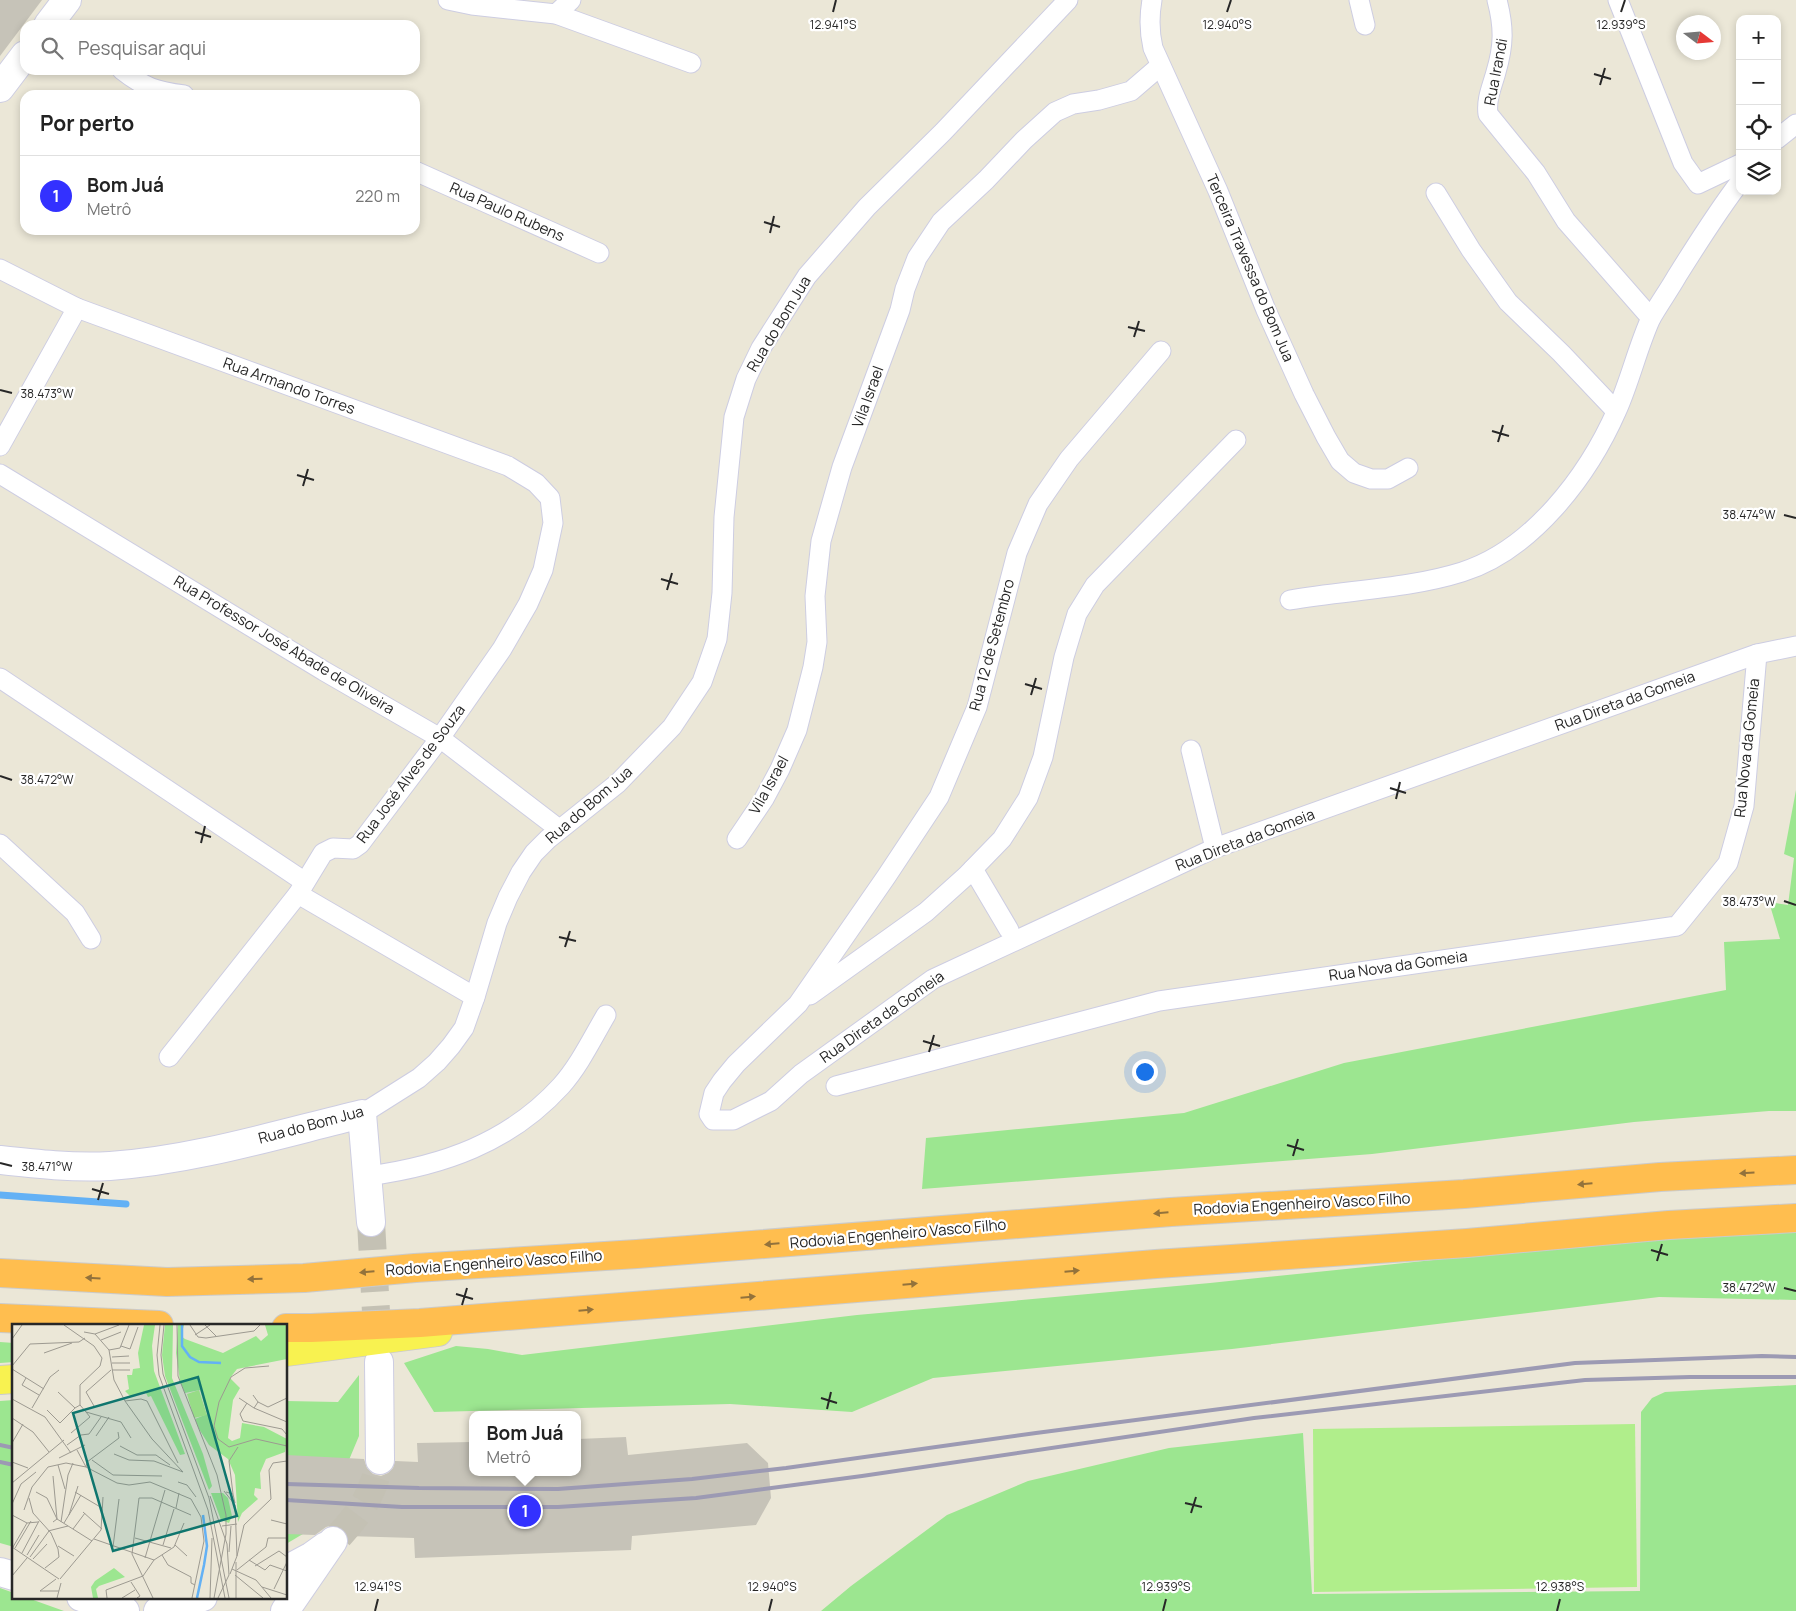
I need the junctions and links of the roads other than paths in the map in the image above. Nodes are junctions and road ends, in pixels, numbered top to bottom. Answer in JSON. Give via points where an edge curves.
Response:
{"nodes":[{"id":1,"x":448,"y":0,"type":"edge"},
{"id":2,"x":571,"y":0,"type":"edge"},
{"id":3,"x":1068,"y":0,"type":"edge"},
{"id":4,"x":1152,"y":0,"type":"edge"},
{"id":5,"x":1359,"y":0,"type":"edge"},
{"id":6,"x":1497,"y":0,"type":"edge"},
{"id":7,"x":1618,"y":0,"type":"edge"},
{"id":8,"x":556,"y":14,"type":"junction"},
{"id":9,"x":1365,"y":25,"type":"dead end"},
{"id":10,"x":20,"y":62,"type":"edge"},
{"id":11,"x":691,"y":63,"type":"dead end"},
{"id":12,"x":1160,"y":66,"type":"junction"},
{"id":13,"x":128,"y":75,"type":"edge"},
{"id":14,"x":0,"y":88,"type":"edge"},
{"id":15,"x":156,"y":90,"type":"edge"},
{"id":16,"x":1796,"y":124,"type":"edge"},
{"id":17,"x":1781,"y":136,"type":"edge"},
{"id":18,"x":1736,"y":166,"type":"edge"},
{"id":19,"x":420,"y":173,"type":"edge"},
{"id":20,"x":1736,"y":187,"type":"edge"},
{"id":21,"x":1436,"y":193,"type":"dead end"},
{"id":22,"x":599,"y":253,"type":"dead end"},
{"id":23,"x":0,"y":269,"type":"edge"},
{"id":24,"x":77,"y":308,"type":"junction"},
{"id":25,"x":1651,"y":318,"type":"junction"},
{"id":26,"x":1161,"y":350,"type":"dead end"},
{"id":27,"x":1616,"y":411,"type":"junction"},
{"id":28,"x":1236,"y":440,"type":"dead end"},
{"id":29,"x":0,"y":446,"type":"edge"},
{"id":30,"x":1408,"y":468,"type":"dead end"},
{"id":31,"x":0,"y":474,"type":"edge"},
{"id":32,"x":553,"y":523,"type":"joint"},
{"id":33,"x":1290,"y":600,"type":"dead end"},
{"id":34,"x":1796,"y":646,"type":"edge"},
{"id":35,"x":1757,"y":654,"type":"junction"},
{"id":36,"x":0,"y":678,"type":"edge"},
{"id":37,"x":440,"y":738,"type":"junction"},
{"id":38,"x":1191,"y":750,"type":"dead end"},
{"id":39,"x":560,"y":828,"type":"junction"},
{"id":40,"x":737,"y":839,"type":"dead end"},
{"id":41,"x":0,"y":844,"type":"edge"},
{"id":42,"x":1215,"y":848,"type":"junction"},
{"id":43,"x":973,"y":869,"type":"junction"},
{"id":44,"x":301,"y":888,"type":"junction"},
{"id":45,"x":1009,"y":930,"type":"dead end"},
{"id":46,"x":91,"y":939,"type":"dead end"},
{"id":47,"x":475,"y":997,"type":"junction"},
{"id":48,"x":798,"y":1004,"type":"junction"},
{"id":49,"x":606,"y":1015,"type":"dead end"},
{"id":50,"x":169,"y":1057,"type":"dead end"},
{"id":51,"x":836,"y":1086,"type":"dead end"},
{"id":52,"x":362,"y":1114,"type":"junction"},
{"id":53,"x":709,"y":1114,"type":"joint"},
{"id":54,"x":0,"y":1160,"type":"edge"},
{"id":55,"x":1796,"y":1170,"type":"edge"},
{"id":56,"x":368,"y":1176,"type":"junction"},
{"id":57,"x":1796,"y":1218,"type":"edge"},
{"id":58,"x":371,"y":1222,"type":"tunnel mouth"},
{"id":59,"x":0,"y":1273,"type":"edge"},
{"id":60,"x":537,"y":1314,"type":"junction"},
{"id":61,"x":0,"y":1318,"type":"edge"},
{"id":62,"x":136,"y":1324,"type":"edge"},
{"id":63,"x":288,"y":1328,"type":"edge"},
{"id":64,"x":288,"y":1352,"type":"edge"},
{"id":65,"x":379,"y":1362,"type":"tunnel mouth"},
{"id":66,"x":380,"y":1460,"type":"tunnel mouth"},
{"id":67,"x":288,"y":1569,"type":"edge"},
{"id":68,"x":84,"y":1598,"type":"edge"},
{"id":69,"x":200,"y":1598,"type":"edge"},
{"id":70,"x":125,"y":1611,"type":"edge"},
{"id":71,"x":158,"y":1611,"type":"edge"},
{"id":72,"x":285,"y":1611,"type":"edge"}],
"edges":[{"from":1,"to":8,"type":"street"},
{"from":2,"to":8,"type":"street"},
{"from":3,"to":39,"type":"street","name":"Rua do Bom Jua","via":[[867,207],[806,276],[761,348],[746,379],[734,417],[717,639],[702,682],[672,727],[618,783]]},
{"from":4,"to":12,"type":"street","name":"Terceira Travessa do Bom Jua","via":[[1149,31]]},
{"from":5,"to":9,"type":"street"},
{"from":6,"to":25,"type":"street","name":"Rua Irandi","via":[[1504,32],[1497,71],[1489,93],[1488,114],[1536,173],[1566,221]]},
{"from":7,"to":18,"type":"street","via":[[1682,162],[1694,180],[1699,184]]},
{"from":8,"to":11,"type":"street"},
{"from":10,"to":14,"type":"street"},
{"from":12,"to":30,"type":"street","name":"Terceira Travessa do Bom Jua","via":[[1218,191],[1304,394],[1340,461],[1354,473],[1371,479],[1388,479]]},
{"from":12,"to":40,"type":"street","name":"Vila Israel","via":[[1131,91],[1054,112],[941,222],[917,258],[842,467],[821,541],[815,596],[817,642],[814,667],[796,730],[764,799]]},
{"from":13,"to":15,"type":"street"},
{"from":16,"to":17,"type":"street"},
{"from":19,"to":22,"type":"street","name":"Rua Paulo Rubens"},
{"from":20,"to":25,"type":"street"},
{"from":21,"to":27,"type":"street","via":[[1508,302]]},
{"from":23,"to":24,"type":"street","name":"Rua Armando Torres"},
{"from":24,"to":29,"type":"street"},
{"from":24,"to":32,"type":"street","name":"Rua Armando Torres","via":[[508,466],[536,483],[550,498]]},
{"from":25,"to":27,"type":"street"},
{"from":26,"to":48,"type":"street","name":"Rua 12 de Setembro","via":[[1069,459],[1038,504],[1017,553],[978,707],[939,797]]},
{"from":27,"to":33,"type":"street","via":[[1592,458],[1566,492],[1520,542],[1494,558],[1462,572],[1417,582]]},
{"from":28,"to":43,"type":"street","via":[[1095,585],[1077,614],[1064,657],[1043,757],[1028,798],[1002,839]]},
{"from":31,"to":37,"type":"street","name":"Rua Professor José Abade de Oliveira"},
{"from":32,"to":37,"type":"street","name":"Rua José Alves de Souza","via":[[543,570],[528,604],[502,649]]},
{"from":34,"to":35,"type":"street","name":"Rua Direta da Gomeia"},
{"from":35,"to":42,"type":"street","name":"Rua Direta da Gomeia"},
{"from":35,"to":51,"type":"street","name":"Rua Nova da Gomeia","via":[[1744,806],[1728,863],[1677,926],[1159,1000]]},
{"from":36,"to":44,"type":"street"},
{"from":37,"to":39,"type":"street","name":"Rua Professor José Abade de Oliveira"},
{"from":37,"to":44,"type":"street","name":"Rua José Alves de Souza","via":[[360,844],[353,849],[333,848],[323,853]]},
{"from":38,"to":42,"type":"street"},
{"from":39,"to":47,"type":"street","name":"Rua do Bom Jua","via":[[534,853],[508,897]]},
{"from":41,"to":46,"type":"street","via":[[75,913]]},
{"from":42,"to":53,"type":"street","name":"Rua Direta da Gomeia","via":[[933,978],[801,1074],[771,1101],[733,1120],[713,1120]]},
{"from":43,"to":45,"type":"street"},
{"from":43,"to":48,"type":"street","via":[[926,912]]},
{"from":44,"to":47,"type":"street"},
{"from":44,"to":50,"type":"street","name":"Rua José Alves de Souza"},
{"from":47,"to":52,"type":"street","name":"Rua do Bom Jua","via":[[464,1028],[437,1062]]},
{"from":48,"to":53,"type":"street","name":"Rua 12 de Setembro","via":[[736,1064],[714,1093]]},
{"from":49,"to":56,"type":"street","via":[[562,1085],[533,1114],[492,1140],[450,1158],[403,1171]]},
{"from":52,"to":54,"type":"street","name":"Rua do Bom Jua","via":[[183,1158],[109,1166]]},
{"from":52,"to":56,"type":"street"},
{"from":55,"to":59,"type":"highway","name":"Rodovia Engenheiro Vasco Filho","one_way":true,"via":[[1171,1212],[304,1278],[167,1282]]},
{"from":56,"to":58,"type":"street"},
{"from":60,"to":57,"type":"highway","one_way":true,"via":[[1156,1264]]},
{"from":60,"to":63,"type":"highway"},
{"from":60,"to":64,"type":"main road","via":[[420,1335]]},
{"from":61,"to":62,"type":"highway"},
{"from":65,"to":66,"type":"street"},
{"from":67,"to":72,"type":"street","via":[[336,1538]]},
{"from":68,"to":70,"type":"street"},
{"from":69,"to":71,"type":"street"}]}
